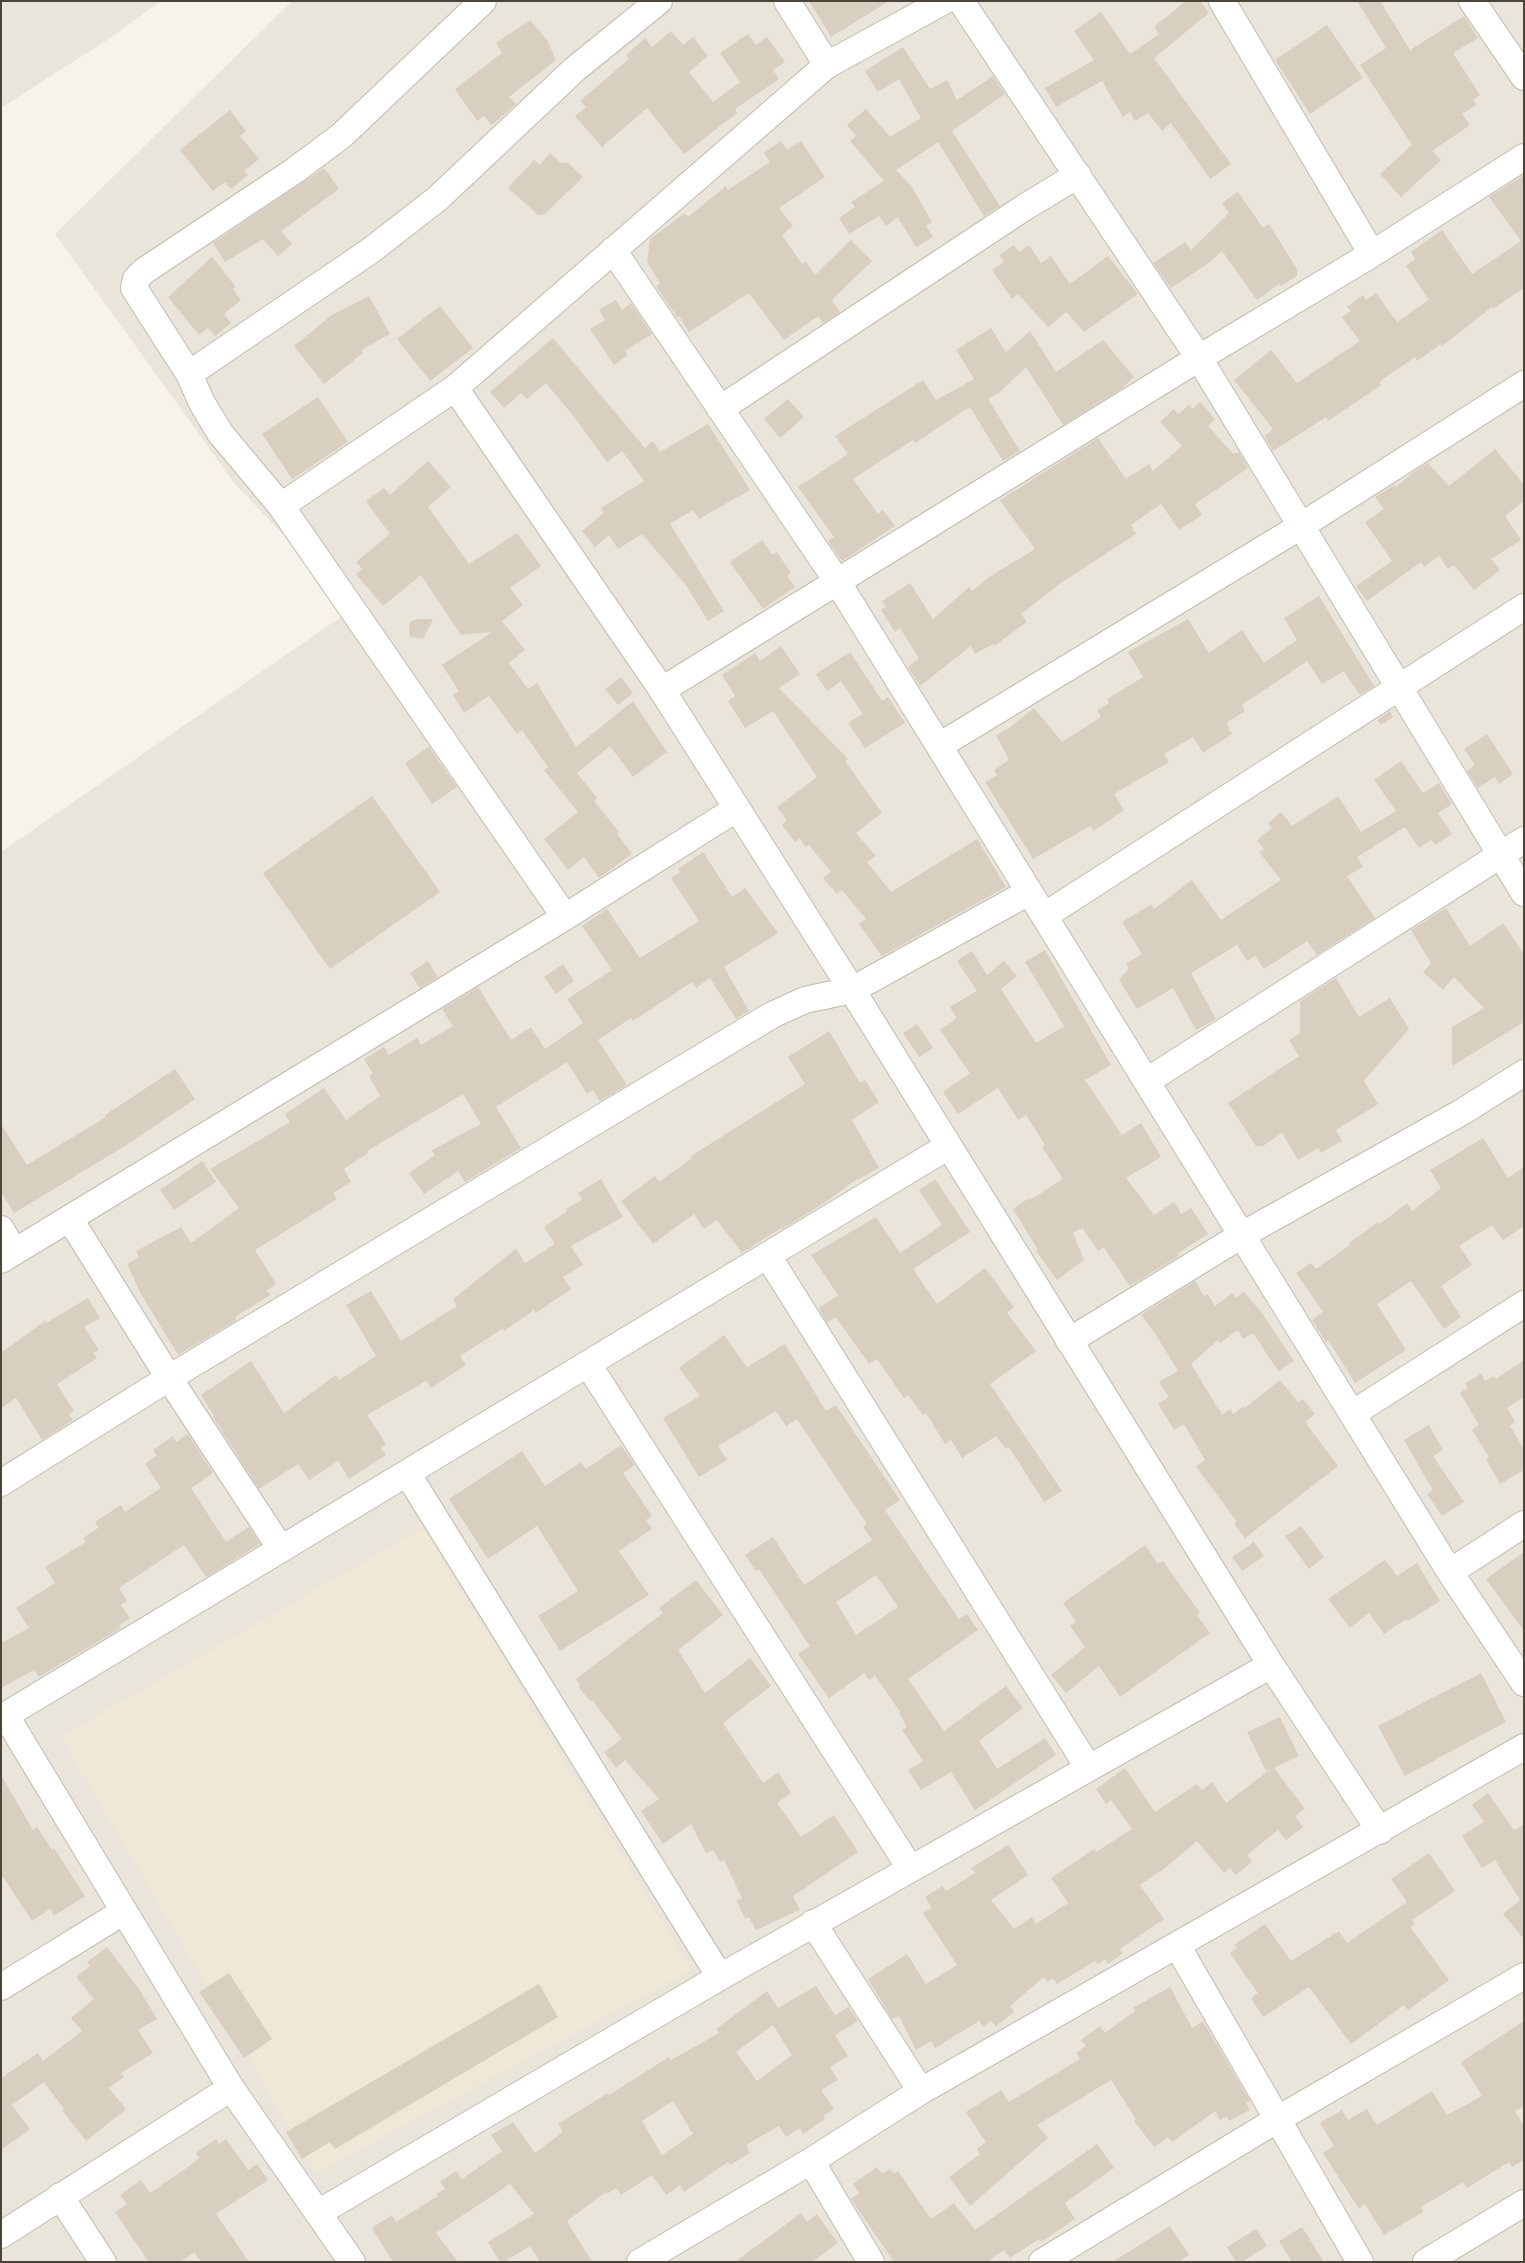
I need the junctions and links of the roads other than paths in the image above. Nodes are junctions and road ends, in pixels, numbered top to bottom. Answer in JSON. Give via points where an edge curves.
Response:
{"nodes":[{"id":1,"x":483,"y":1,"type":"edge"},
{"id":2,"x":659,"y":1,"type":"edge"},
{"id":3,"x":787,"y":1,"type":"edge"},
{"id":4,"x":944,"y":1,"type":"edge"},
{"id":5,"x":961,"y":1,"type":"edge"},
{"id":6,"x":1222,"y":1,"type":"edge"},
{"id":7,"x":1472,"y":1,"type":"edge"},
{"id":8,"x":827,"y":65,"type":"junction"},
{"id":9,"x":1524,"y":77,"type":"edge"},
{"id":10,"x":1524,"y":157,"type":"edge"},
{"id":11,"x":1078,"y":175,"type":"junction"},
{"id":12,"x":613,"y":250,"type":"junction"},
{"id":13,"x":1372,"y":254,"type":"junction"},
{"id":14,"x":1199,"y":358,"type":"junction"},
{"id":15,"x":189,"y":374,"type":"junction"},
{"id":16,"x":1524,"y":384,"type":"edge"},
{"id":17,"x":455,"y":388,"type":"junction"},
{"id":18,"x":720,"y":409,"type":"junction"},
{"id":19,"x":281,"y":506,"type":"junction"},
{"id":20,"x":1301,"y":526,"type":"junction"},
{"id":21,"x":837,"y":581,"type":"junction"},
{"id":22,"x":1524,"y":607,"type":"edge"},
{"id":23,"x":1399,"y":688,"type":"junction"},
{"id":24,"x":662,"y":690,"type":"junction"},
{"id":25,"x":939,"y":746,"type":"junction"},
{"id":26,"x":736,"y":809,"type":"junction"},
{"id":27,"x":1524,"y":840,"type":"edge"},
{"id":28,"x":1500,"y":854,"type":"junction"},
{"id":29,"x":1029,"y":892,"type":"junction"},
{"id":30,"x":1524,"y":892,"type":"edge"},
{"id":31,"x":1044,"y":916,"type":"junction"},
{"id":32,"x":565,"y":917,"type":"junction"},
{"id":33,"x":852,"y":990,"type":"junction"},
{"id":34,"x":1524,"y":1074,"type":"edge"},
{"id":35,"x":1146,"y":1081,"type":"junction"},
{"id":36,"x":947,"y":1147,"type":"junction"},
{"id":37,"x":70,"y":1219,"type":"junction"},
{"id":38,"x":1,"y":1229,"type":"edge"},
{"id":39,"x":1242,"y":1235,"type":"junction"},
{"id":40,"x":8,"y":1256,"type":"edge"},
{"id":41,"x":768,"y":1256,"type":"junction"},
{"id":42,"x":1524,"y":1304,"type":"edge"},
{"id":43,"x":1069,"y":1341,"type":"junction"},
{"id":44,"x":588,"y":1364,"type":"junction"},
{"id":45,"x":170,"y":1378,"type":"junction"},
{"id":46,"x":1352,"y":1414,"type":"junction"},
{"id":47,"x":407,"y":1473,"type":"junction"},
{"id":48,"x":1,"y":1483,"type":"edge"},
{"id":49,"x":1524,"y":1524,"type":"edge"},
{"id":50,"x":281,"y":1549,"type":"junction"},
{"id":51,"x":1450,"y":1572,"type":"junction"},
{"id":52,"x":1270,"y":1665,"type":"junction"},
{"id":53,"x":1524,"y":1683,"type":"edge"},
{"id":54,"x":4,"y":1717,"type":"edge"},
{"id":55,"x":1524,"y":1748,"type":"edge"},
{"id":56,"x":1088,"y":1767,"type":"junction"},
{"id":57,"x":1380,"y":1831,"type":"junction"},
{"id":58,"x":910,"y":1868,"type":"junction"},
{"id":59,"x":123,"y":1912,"type":"junction"},
{"id":60,"x":814,"y":1923,"type":"junction"},
{"id":61,"x":1178,"y":1947,"type":"junction"},
{"id":62,"x":720,"y":1976,"type":"junction"},
{"id":63,"x":1524,"y":1976,"type":"edge"},
{"id":64,"x":1,"y":1987,"type":"edge"},
{"id":65,"x":231,"y":2088,"type":"junction"},
{"id":66,"x":921,"y":2092,"type":"junction"},
{"id":67,"x":1278,"y":2119,"type":"junction"},
{"id":68,"x":811,"y":2160,"type":"junction"},
{"id":69,"x":60,"y":2196,"type":"junction"},
{"id":70,"x":1524,"y":2203,"type":"edge"},
{"id":71,"x":318,"y":2213,"type":"junction"},
{"id":72,"x":1,"y":2235,"type":"edge"},
{"id":73,"x":103,"y":2262,"type":"edge"},
{"id":74,"x":352,"y":2262,"type":"edge"},
{"id":75,"x":640,"y":2262,"type":"edge"},
{"id":76,"x":872,"y":2262,"type":"edge"},
{"id":77,"x":1042,"y":2262,"type":"edge"},
{"id":78,"x":1360,"y":2262,"type":"edge"},
{"id":79,"x":1426,"y":2262,"type":"edge"}],
"edges":[{"from":1,"to":15,"type":"street","via":[[340,136],[294,172],[136,279],[134,288]]},
{"from":2,"to":15,"type":"street","via":[[575,69],[437,199],[370,251]]},
{"from":3,"to":8,"type":"street"},
{"from":4,"to":8,"type":"street"},
{"from":5,"to":11,"type":"street"},
{"from":6,"to":13,"type":"street"},
{"from":7,"to":9,"type":"street"},
{"from":8,"to":12,"type":"street"},
{"from":10,"to":13,"type":"street"},
{"from":11,"to":14,"type":"street"},
{"from":11,"to":18,"type":"street"},
{"from":12,"to":17,"type":"street"},
{"from":12,"to":18,"type":"street"},
{"from":13,"to":14,"type":"street"},
{"from":14,"to":20,"type":"street"},
{"from":14,"to":21,"type":"street"},
{"from":15,"to":19,"type":"street","via":[[220,433]]},
{"from":16,"to":20,"type":"street"},
{"from":17,"to":19,"type":"street"},
{"from":17,"to":24,"type":"street"},
{"from":18,"to":21,"type":"street"},
{"from":19,"to":32,"type":"street"},
{"from":20,"to":23,"type":"street"},
{"from":20,"to":25,"type":"street"},
{"from":21,"to":24,"type":"street"},
{"from":21,"to":25,"type":"street"},
{"from":22,"to":23,"type":"street"},
{"from":23,"to":28,"type":"street"},
{"from":23,"to":31,"type":"street"},
{"from":24,"to":26,"type":"street"},
{"from":25,"to":29,"type":"street"},
{"from":26,"to":32,"type":"street"},
{"from":26,"to":33,"type":"street"},
{"from":27,"to":28,"type":"street"},
{"from":28,"to":30,"type":"street"},
{"from":28,"to":35,"type":"street"},
{"from":29,"to":31,"type":"street"},
{"from":29,"to":33,"type":"street"},
{"from":31,"to":35,"type":"street"},
{"from":32,"to":37,"type":"street"},
{"from":33,"to":36,"type":"street"},
{"from":33,"to":45,"type":"street","via":[[805,1000],[772,1015]]},
{"from":34,"to":39,"type":"street"},
{"from":35,"to":39,"type":"street"},
{"from":36,"to":41,"type":"street"},
{"from":36,"to":43,"type":"street"},
{"from":37,"to":40,"type":"street"},
{"from":37,"to":45,"type":"street"},
{"from":38,"to":40,"type":"street"},
{"from":39,"to":43,"type":"street"},
{"from":39,"to":46,"type":"street"},
{"from":41,"to":44,"type":"street"},
{"from":41,"to":56,"type":"street"},
{"from":42,"to":46,"type":"street"},
{"from":43,"to":52,"type":"street"},
{"from":44,"to":47,"type":"street"},
{"from":44,"to":58,"type":"street"},
{"from":45,"to":48,"type":"street"},
{"from":45,"to":50,"type":"street"},
{"from":46,"to":51,"type":"street"},
{"from":47,"to":50,"type":"street"},
{"from":47,"to":62,"type":"street"},
{"from":49,"to":51,"type":"street"},
{"from":50,"to":54,"type":"street"},
{"from":51,"to":53,"type":"street"},
{"from":52,"to":56,"type":"street"},
{"from":52,"to":57,"type":"street"},
{"from":54,"to":59,"type":"street"},
{"from":55,"to":57,"type":"street"},
{"from":56,"to":58,"type":"street"},
{"from":57,"to":61,"type":"street"},
{"from":58,"to":60,"type":"street"},
{"from":59,"to":64,"type":"street"},
{"from":59,"to":65,"type":"street"},
{"from":60,"to":62,"type":"street"},
{"from":60,"to":66,"type":"street"},
{"from":61,"to":66,"type":"street"},
{"from":61,"to":67,"type":"street"},
{"from":62,"to":71,"type":"street"},
{"from":63,"to":67,"type":"street"},
{"from":65,"to":69,"type":"street"},
{"from":65,"to":71,"type":"street"},
{"from":66,"to":68,"type":"street"},
{"from":67,"to":77,"type":"street"},
{"from":67,"to":78,"type":"street"},
{"from":68,"to":75,"type":"street"},
{"from":68,"to":76,"type":"street"},
{"from":69,"to":72,"type":"street"},
{"from":69,"to":73,"type":"street"},
{"from":70,"to":79,"type":"street"},
{"from":71,"to":74,"type":"street"}]}
